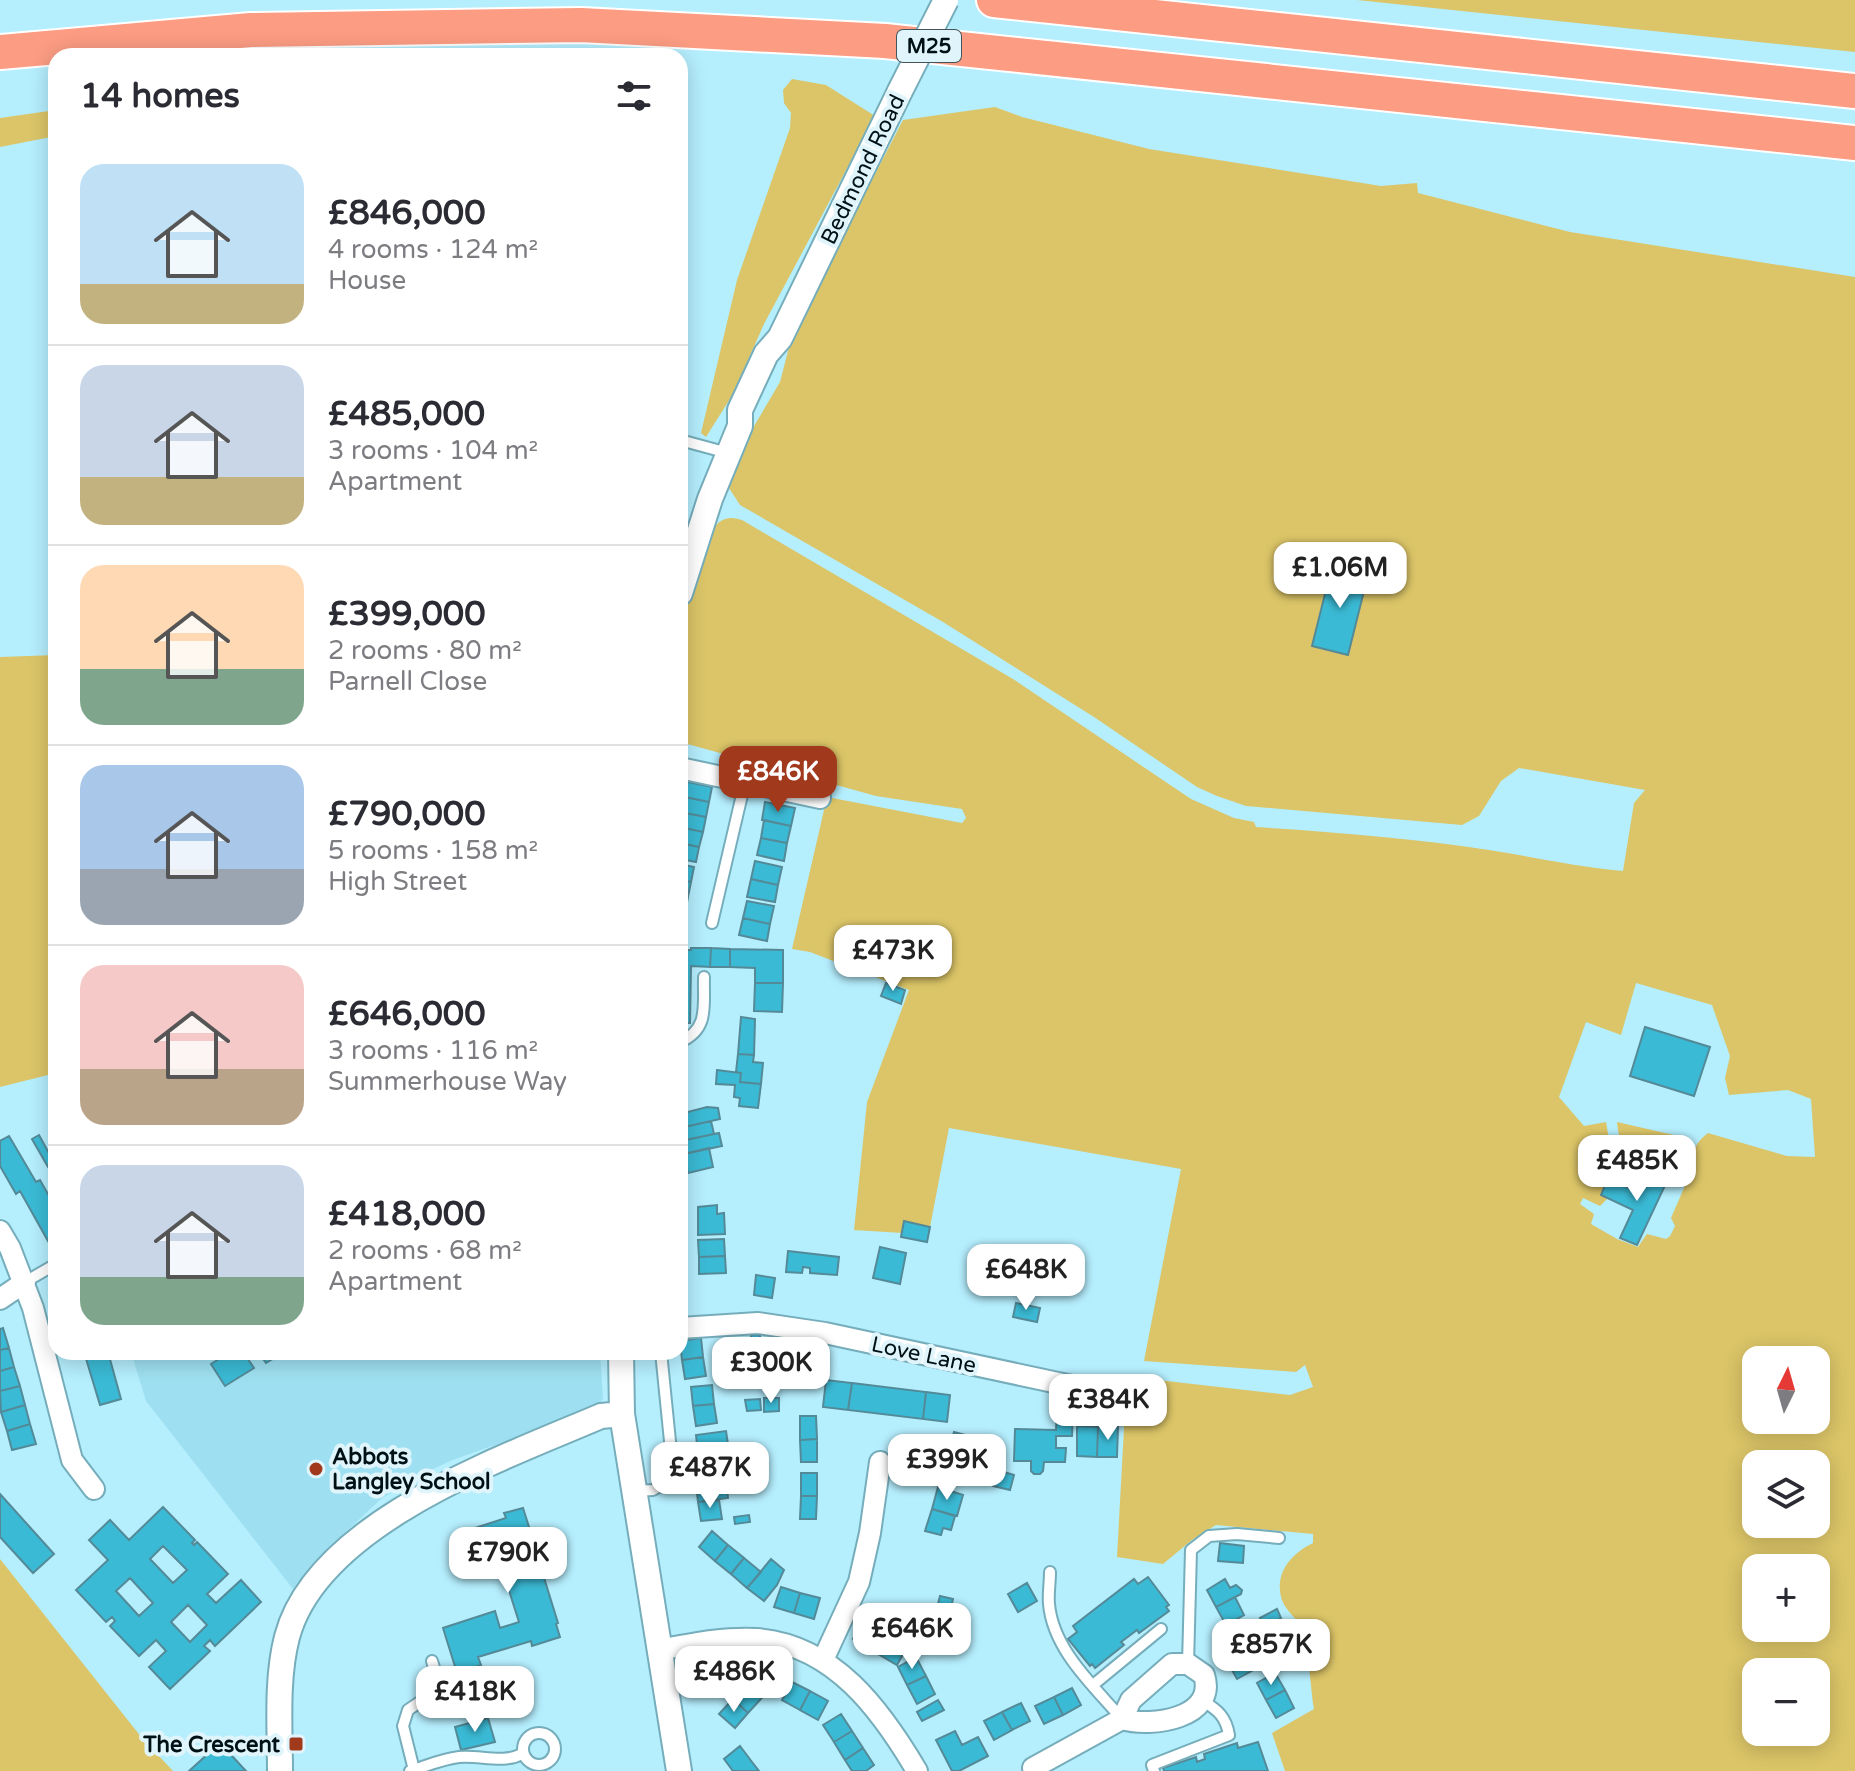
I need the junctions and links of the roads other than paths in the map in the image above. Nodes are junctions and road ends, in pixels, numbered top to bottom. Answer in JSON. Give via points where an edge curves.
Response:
{"nodes":[{"id":1,"x":946,"y":0,"type":"edge"},
{"id":2,"x":994,"y":0,"type":"edge"},
{"id":3,"x":0,"y":52,"type":"edge"},
{"id":4,"x":1855,"y":91,"type":"edge"},
{"id":5,"x":1855,"y":143,"type":"edge"},
{"id":6,"x":688,"y":442,"type":"edge"},
{"id":7,"x":728,"y":453,"type":"junction"},
{"id":8,"x":688,"y":568,"type":"edge"},
{"id":9,"x":688,"y":770,"type":"edge"},
{"id":10,"x":745,"y":782,"type":"junction"},
{"id":11,"x":820,"y":798,"type":"dead end"},
{"id":12,"x":712,"y":923,"type":"dead end"},
{"id":13,"x":704,"y":977,"type":"dead end"},
{"id":14,"x":688,"y":1039,"type":"edge"},
{"id":15,"x":0,"y":1231,"type":"edge"},
{"id":16,"x":48,"y":1269,"type":"edge"},
{"id":17,"x":25,"y":1282,"type":"junction"},
{"id":18,"x":0,"y":1299,"type":"edge"},
{"id":19,"x":688,"y":1327,"type":"edge"},
{"id":20,"x":621,"y":1360,"type":"edge"},
{"id":21,"x":662,"y":1360,"type":"edge"},
{"id":22,"x":1119,"y":1396,"type":"dead end"},
{"id":23,"x":622,"y":1414,"type":"junction"},
{"id":24,"x":880,"y":1462,"type":"dead end"},
{"id":25,"x":94,"y":1489,"type":"dead end"},
{"id":26,"x":635,"y":1491,"type":"junction"},
{"id":27,"x":1279,"y":1538,"type":"dead end"},
{"id":28,"x":1050,"y":1572,"type":"dead end"},
{"id":29,"x":1161,"y":1629,"type":"dead end"},
{"id":30,"x":659,"y":1650,"type":"junction"},
{"id":31,"x":823,"y":1660,"type":"junction"},
{"id":32,"x":432,"y":1661,"type":"dead end"},
{"id":33,"x":1188,"y":1664,"type":"junction"},
{"id":34,"x":516,"y":1680,"type":"dead end"},
{"id":35,"x":1093,"y":1685,"type":"junction"},
{"id":36,"x":442,"y":1694,"type":"junction"},
{"id":37,"x":1203,"y":1701,"type":"junction"},
{"id":38,"x":1122,"y":1719,"type":"junction"},
{"id":39,"x":522,"y":1754,"type":"dead end"},
{"id":40,"x":412,"y":1770,"type":"edge"},
{"id":41,"x":1031,"y":1770,"type":"edge"},
{"id":42,"x":280,"y":1771,"type":"edge"},
{"id":43,"x":679,"y":1771,"type":"edge"},
{"id":44,"x":917,"y":1771,"type":"edge"},
{"id":45,"x":1154,"y":1771,"type":"edge"}],
"edges":[{"from":1,"to":7,"type":"street","name":"Bedmond Road","bridge":true,"via":[[780,338],[766,354],[740,410],[740,426]]},
{"from":2,"to":4,"type":"highway"},
{"from":3,"to":5,"type":"highway","number":"M25","via":[[251,30],[581,25],[885,41]]},
{"from":6,"to":7,"type":"lane"},
{"from":7,"to":8,"type":"street","name":"Bedmond Road"},
{"from":9,"to":10,"type":"street"},
{"from":10,"to":11,"type":"street"},
{"from":10,"to":12,"type":"lane"},
{"from":13,"to":14,"type":"lane","via":[[700,1028]]},
{"from":15,"to":17,"type":"street"},
{"from":16,"to":17,"type":"lane"},
{"from":17,"to":18,"type":"street"},
{"from":17,"to":25,"type":"street","via":[[72,1460]]},
{"from":19,"to":22,"type":"street","name":"Love Lane","via":[[758,1323],[825,1333]]},
{"from":20,"to":23,"type":"street"},
{"from":21,"to":26,"type":"lane","via":[[673,1471],[671,1480],[660,1487]]},
{"from":23,"to":26,"type":"street"},
{"from":23,"to":42,"type":"street","via":[[601,1416],[474,1471],[354,1542],[330,1565],[309,1591],[287,1638]]},
{"from":24,"to":31,"type":"street","via":[[859,1582]]},
{"from":26,"to":30,"type":"street"},
{"from":27,"to":33,"type":"lane","via":[[1209,1536],[1191,1550]]},
{"from":28,"to":35,"type":"lane","via":[[1053,1621],[1069,1656]]},
{"from":29,"to":35,"type":"lane"},
{"from":30,"to":31,"type":"street","via":[[757,1639]]},
{"from":30,"to":43,"type":"street"},
{"from":31,"to":44,"type":"street","via":[[856,1687],[894,1731]]},
{"from":32,"to":36,"type":"lane"},
{"from":33,"to":37,"type":"street","via":[[1204,1675]]},
{"from":33,"to":38,"type":"street","via":[[1165,1668],[1127,1704]]},
{"from":34,"to":36,"type":"lane","via":[[454,1698]]},
{"from":35,"to":38,"type":"lane"},
{"from":36,"to":40,"type":"lane","via":[[408,1710],[403,1726]]},
{"from":37,"to":38,"type":"street","via":[[1190,1712],[1150,1723]]},
{"from":37,"to":45,"type":"lane","via":[[1218,1710],[1229,1735],[1152,1765]]},
{"from":38,"to":41,"type":"street"},
{"from":39,"to":40,"type":"lane","via":[[443,1759]]}]}
